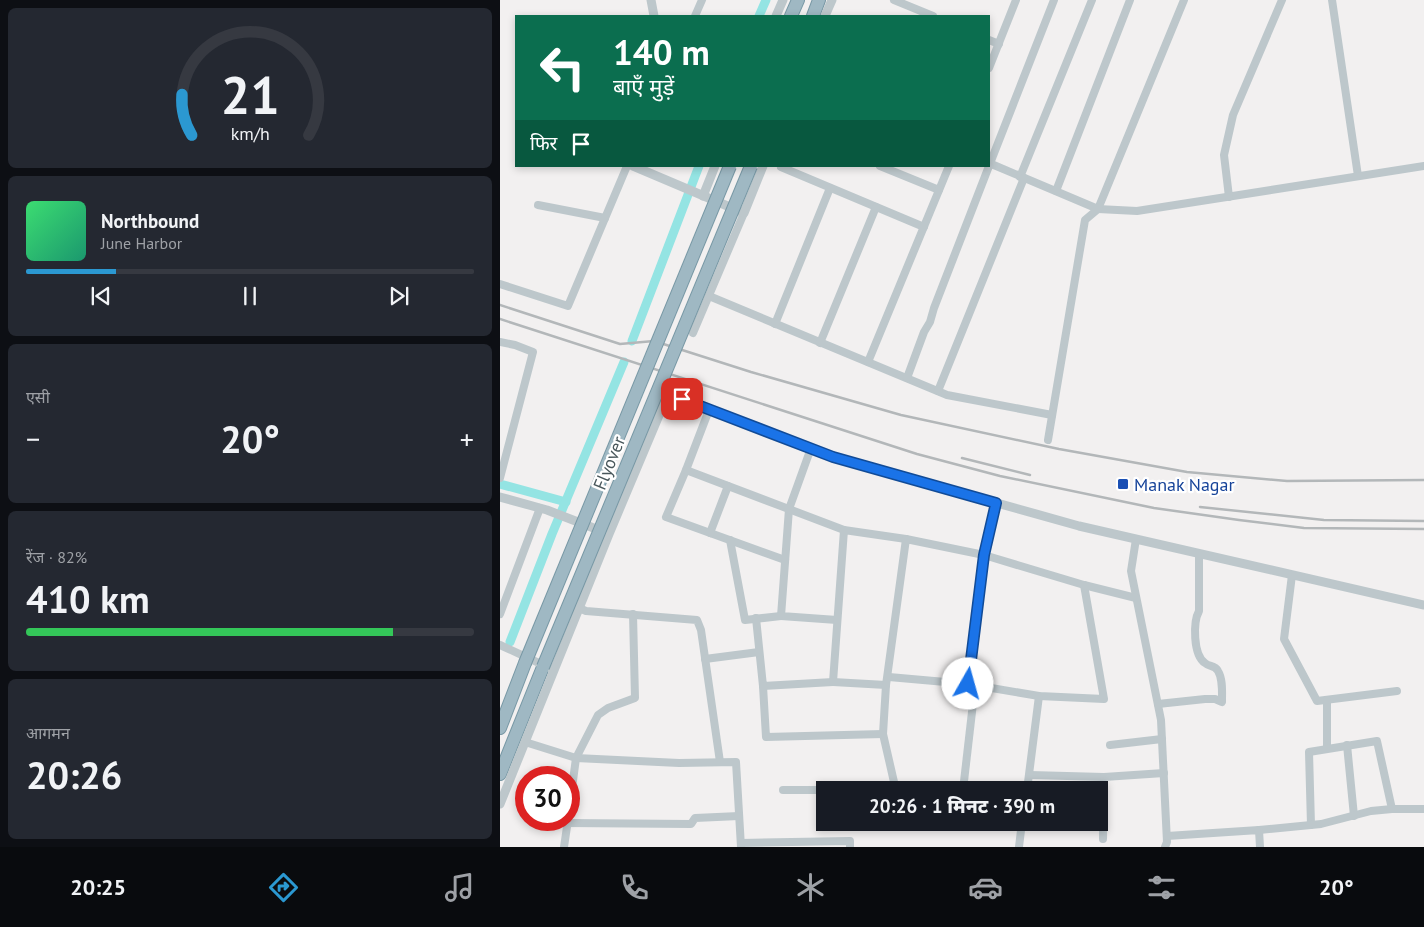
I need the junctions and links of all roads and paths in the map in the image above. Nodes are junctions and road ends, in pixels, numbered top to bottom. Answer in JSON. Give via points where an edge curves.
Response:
{"nodes":[{"id":1,"x":651,"y":0,"type":"edge"},
{"id":2,"x":702,"y":0,"type":"edge"},
{"id":3,"x":783,"y":0,"type":"edge"},
{"id":4,"x":798,"y":0,"type":"edge"},
{"id":5,"x":819,"y":0,"type":"edge"},
{"id":6,"x":832,"y":0,"type":"edge"},
{"id":7,"x":894,"y":0,"type":"edge"},
{"id":8,"x":1016,"y":0,"type":"edge"},
{"id":9,"x":1054,"y":0,"type":"edge"},
{"id":10,"x":1092,"y":0,"type":"edge"},
{"id":11,"x":1130,"y":0,"type":"edge"},
{"id":12,"x":1184,"y":0,"type":"edge"},
{"id":13,"x":1282,"y":0,"type":"edge"},
{"id":14,"x":1332,"y":0,"type":"edge"},
{"id":15,"x":654,"y":15,"type":"edge"},
{"id":16,"x":695,"y":15,"type":"edge"},
{"id":17,"x":776,"y":15,"type":"edge"},
{"id":18,"x":791,"y":15,"type":"edge"},
{"id":19,"x":813,"y":15,"type":"edge"},
{"id":20,"x":825,"y":15,"type":"edge"},
{"id":21,"x":931,"y":15,"type":"edge"},
{"id":22,"x":990,"y":40,"type":"edge"},
{"id":23,"x":999,"y":44,"type":"junction"},
{"id":24,"x":990,"y":66,"type":"edge"},
{"id":25,"x":990,"y":162,"type":"edge"},
{"id":26,"x":990,"y":165,"type":"edge"},
{"id":27,"x":1424,"y":166,"type":"edge"},
{"id":28,"x":631,"y":167,"type":"edge"},
{"id":29,"x":634,"y":167,"type":"edge"},
{"id":30,"x":714,"y":167,"type":"edge"},
{"id":31,"x":730,"y":167,"type":"edge"},
{"id":32,"x":751,"y":167,"type":"edge"},
{"id":33,"x":763,"y":167,"type":"edge"},
{"id":34,"x":781,"y":167,"type":"edge"},
{"id":35,"x":882,"y":167,"type":"edge"},
{"id":36,"x":949,"y":167,"type":"edge"},
{"id":37,"x":988,"y":167,"type":"edge"},
{"id":38,"x":1358,"y":176,"type":"junction"},
{"id":39,"x":1022,"y":177,"type":"junction"},
{"id":40,"x":830,"y":188,"type":"junction"},
{"id":41,"x":939,"y":190,"type":"junction"},
{"id":42,"x":1056,"y":192,"type":"junction"},
{"id":43,"x":700,"y":195,"type":"junction"},
{"id":44,"x":1229,"y":197,"type":"junction"},
{"id":45,"x":538,"y":206,"type":"dead end"},
{"id":46,"x":876,"y":207,"type":"junction"},
{"id":47,"x":1098,"y":209,"type":"junction"},
{"id":48,"x":744,"y":213,"type":"junction"},
{"id":49,"x":605,"y":218,"type":"junction"},
{"id":50,"x":924,"y":227,"type":"junction"},
{"id":51,"x":500,"y":284,"type":"edge"},
{"id":52,"x":709,"y":296,"type":"junction"},
{"id":53,"x":775,"y":324,"type":"junction"},
{"id":54,"x":693,"y":332,"type":"dead end"},
{"id":55,"x":500,"y":342,"type":"edge"},
{"id":56,"x":820,"y":343,"type":"junction"},
{"id":57,"x":868,"y":362,"type":"junction"},
{"id":58,"x":907,"y":378,"type":"junction"},
{"id":59,"x":938,"y":392,"type":"junction"},
{"id":60,"x":709,"y":410,"type":"junction"},
{"id":61,"x":1052,"y":415,"type":"junction"},
{"id":62,"x":1048,"y":440,"type":"dead end"},
{"id":63,"x":811,"y":448,"type":"junction"},
{"id":64,"x":686,"y":470,"type":"junction"},
{"id":65,"x":501,"y":472,"type":"edge"},
{"id":66,"x":728,"y":486,"type":"junction"},
{"id":67,"x":500,"y":497,"type":"edge"},
{"id":68,"x":996,"y":503,"type":"junction"},
{"id":69,"x":544,"y":509,"type":"junction"},
{"id":70,"x":789,"y":509,"type":"junction"},
{"id":71,"x":844,"y":530,"type":"junction"},
{"id":72,"x":609,"y":534,"type":"junction"},
{"id":73,"x":710,"y":534,"type":"junction"},
{"id":74,"x":906,"y":539,"type":"junction"},
{"id":75,"x":1136,"y":539,"type":"junction"},
{"id":76,"x":730,"y":540,"type":"junction"},
{"id":77,"x":1199,"y":554,"type":"junction"},
{"id":78,"x":984,"y":555,"type":"junction"},
{"id":79,"x":785,"y":560,"type":"junction"},
{"id":80,"x":1292,"y":575,"type":"junction"},
{"id":81,"x":1084,"y":585,"type":"junction"},
{"id":82,"x":1136,"y":598,"type":"junction"},
{"id":83,"x":1424,"y":605,"type":"edge"},
{"id":84,"x":579,"y":608,"type":"junction"},
{"id":85,"x":500,"y":614,"type":"edge"},
{"id":86,"x":633,"y":614,"type":"junction"},
{"id":87,"x":781,"y":616,"type":"junction"},
{"id":88,"x":756,"y":618,"type":"junction"},
{"id":89,"x":837,"y":620,"type":"junction"},
{"id":90,"x":500,"y":645,"type":"edge"},
{"id":91,"x":759,"y":652,"type":"junction"},
{"id":92,"x":705,"y":659,"type":"junction"},
{"id":93,"x":549,"y":669,"type":"junction"},
{"id":94,"x":888,"y":677,"type":"junction"},
{"id":95,"x":833,"y":682,"type":"junction"},
{"id":96,"x":886,"y":685,"type":"junction"},
{"id":97,"x":971,"y":685,"type":"junction"},
{"id":98,"x":763,"y":686,"type":"junction"},
{"id":99,"x":1397,"y":691,"type":"dead end"},
{"id":100,"x":1039,"y":696,"type":"junction"},
{"id":101,"x":1327,"y":700,"type":"junction"},
{"id":102,"x":1158,"y":704,"type":"junction"},
{"id":103,"x":500,"y":728,"type":"edge"},
{"id":104,"x":882,"y":734,"type":"junction"},
{"id":105,"x":1162,"y":739,"type":"junction"},
{"id":106,"x":525,"y":742,"type":"junction"},
{"id":107,"x":1347,"y":744,"type":"junction"},
{"id":108,"x":1110,"y":745,"type":"dead end"},
{"id":109,"x":1327,"y":748,"type":"junction"},
{"id":110,"x":576,"y":758,"type":"junction"},
{"id":111,"x":720,"y":762,"type":"junction"},
{"id":112,"x":575,"y":766,"type":"edge"},
{"id":113,"x":1164,"y":773,"type":"junction"},
{"id":114,"x":500,"y":774,"type":"edge"},
{"id":115,"x":1030,"y":774,"type":"junction"},
{"id":116,"x":1104,"y":778,"type":"junction"},
{"id":117,"x":896,"y":781,"type":"edge"},
{"id":118,"x":964,"y":781,"type":"edge"},
{"id":119,"x":1029,"y":781,"type":"edge"},
{"id":120,"x":783,"y":790,"type":"dead end"},
{"id":121,"x":816,"y":790,"type":"edge"},
{"id":122,"x":500,"y":804,"type":"edge"},
{"id":123,"x":1392,"y":809,"type":"junction"},
{"id":124,"x":1424,"y":809,"type":"edge"},
{"id":125,"x":740,"y":816,"type":"junction"},
{"id":126,"x":1354,"y":816,"type":"junction"},
{"id":127,"x":580,"y":822,"type":"edge"},
{"id":128,"x":1312,"y":825,"type":"junction"},
{"id":129,"x":1259,"y":830,"type":"junction"},
{"id":130,"x":566,"y":831,"type":"edge"},
{"id":131,"x":1021,"y":831,"type":"edge"},
{"id":132,"x":1167,"y":836,"type":"junction"},
{"id":133,"x":1103,"y":839,"type":"dead end"},
{"id":134,"x":741,"y":845,"type":"edge"},
{"id":135,"x":564,"y":847,"type":"edge"},
{"id":136,"x":850,"y":847,"type":"edge"},
{"id":137,"x":1019,"y":847,"type":"edge"},
{"id":138,"x":1165,"y":847,"type":"edge"},
{"id":139,"x":1260,"y":847,"type":"edge"}],
"edges":[{"from":1,"to":15,"type":"street"},
{"from":2,"to":16,"type":"street"},
{"from":3,"to":17,"type":"street"},
{"from":4,"to":18,"type":"highway"},
{"from":5,"to":19,"type":"highway"},
{"from":6,"to":20,"type":"street"},
{"from":7,"to":21,"type":"street"},
{"from":8,"to":23,"type":"street"},
{"from":9,"to":25,"type":"street"},
{"from":10,"to":39,"type":"street"},
{"from":11,"to":42,"type":"street"},
{"from":12,"to":47,"type":"street"},
{"from":13,"to":44,"type":"street","via":[[1233,115],[1224,155]]},
{"from":14,"to":38,"type":"street"},
{"from":22,"to":23,"type":"street"},
{"from":23,"to":24,"type":"street"},
{"from":26,"to":39,"type":"street"},
{"from":27,"to":38,"type":"street"},
{"from":28,"to":49,"type":"street"},
{"from":29,"to":43,"type":"street"},
{"from":30,"to":43,"type":"street"},
{"from":31,"to":103,"type":"highway","name":"Flyover","bridge":true},
{"from":32,"to":93,"type":"highway","name":"Flyover","bridge":true},
{"from":33,"to":48,"type":"street"},
{"from":34,"to":40,"type":"street"},
{"from":35,"to":41,"type":"street"},
{"from":36,"to":41,"type":"street"},
{"from":37,"to":58,"type":"street"},
{"from":38,"to":44,"type":"street"},
{"from":39,"to":42,"type":"street"},
{"from":39,"to":59,"type":"street"},
{"from":40,"to":46,"type":"street"},
{"from":40,"to":53,"type":"street"},
{"from":41,"to":50,"type":"street"},
{"from":42,"to":47,"type":"street"},
{"from":43,"to":48,"type":"street"},
{"from":44,"to":47,"type":"street","via":[[1138,211]]},
{"from":45,"to":49,"type":"street"},
{"from":46,"to":50,"type":"street"},
{"from":46,"to":56,"type":"street"},
{"from":47,"to":61,"type":"street","via":[[1085,220]]},
{"from":48,"to":52,"type":"street"},
{"from":49,"to":51,"type":"street","via":[[568,306]]},
{"from":50,"to":57,"type":"street"},
{"from":52,"to":53,"type":"street"},
{"from":52,"to":54,"type":"street"},
{"from":53,"to":56,"type":"street"},
{"from":55,"to":65,"type":"street","via":[[532,352]]},
{"from":56,"to":57,"type":"street"},
{"from":57,"to":58,"type":"street"},
{"from":58,"to":59,"type":"street"},
{"from":59,"to":61,"type":"street"},
{"from":60,"to":63,"type":"street"},
{"from":60,"to":64,"type":"street"},
{"from":60,"to":72,"type":"street","via":[[668,394]]},
{"from":61,"to":62,"type":"street"},
{"from":63,"to":68,"type":"street"},
{"from":63,"to":70,"type":"street"},
{"from":64,"to":66,"type":"street"},
{"from":64,"to":73,"type":"street","via":[[666,518]]},
{"from":66,"to":70,"type":"street"},
{"from":66,"to":73,"type":"street"},
{"from":67,"to":69,"type":"street"},
{"from":68,"to":75,"type":"street"},
{"from":68,"to":78,"type":"street"},
{"from":69,"to":72,"type":"street"},
{"from":69,"to":85,"type":"street"},
{"from":70,"to":71,"type":"street"},
{"from":70,"to":79,"type":"street"},
{"from":71,"to":74,"type":"street"},
{"from":71,"to":89,"type":"street"},
{"from":72,"to":84,"type":"street"},
{"from":73,"to":76,"type":"street"},
{"from":74,"to":78,"type":"street"},
{"from":74,"to":94,"type":"street"},
{"from":75,"to":77,"type":"street"},
{"from":75,"to":82,"type":"street","via":[[1131,571]]},
{"from":76,"to":79,"type":"street"},
{"from":76,"to":88,"type":"street","via":[[745,620]]},
{"from":77,"to":80,"type":"street"},
{"from":77,"to":102,"type":"street","via":[[1197,647],[1205,664],[1214,666],[1219,672],[1222,702],[1205,699]]},
{"from":78,"to":81,"type":"street"},
{"from":78,"to":97,"type":"street"},
{"from":79,"to":87,"type":"street"},
{"from":80,"to":83,"type":"street"},
{"from":80,"to":101,"type":"street","via":[[1284,639],[1317,701]]},
{"from":81,"to":82,"type":"street"},
{"from":81,"to":100,"type":"street","via":[[1104,699]]},
{"from":82,"to":102,"type":"street"},
{"from":84,"to":86,"type":"street"},
{"from":84,"to":93,"type":"street"},
{"from":86,"to":92,"type":"street","via":[[697,620]]},
{"from":86,"to":110,"type":"street","via":[[635,698],[598,715]]},
{"from":87,"to":88,"type":"street"},
{"from":87,"to":89,"type":"street"},
{"from":88,"to":91,"type":"street"},
{"from":89,"to":95,"type":"street"},
{"from":90,"to":93,"type":"street"},
{"from":91,"to":92,"type":"street"},
{"from":91,"to":98,"type":"street"},
{"from":92,"to":111,"type":"street"},
{"from":93,"to":106,"type":"street"},
{"from":93,"to":114,"type":"highway","name":"Flyover"},
{"from":94,"to":96,"type":"street"},
{"from":94,"to":97,"type":"street"},
{"from":95,"to":96,"type":"street"},
{"from":95,"to":98,"type":"street"},
{"from":96,"to":104,"type":"street"},
{"from":97,"to":100,"type":"street"},
{"from":97,"to":118,"type":"street"},
{"from":98,"to":104,"type":"street","via":[[766,737]]},
{"from":99,"to":101,"type":"street"},
{"from":100,"to":115,"type":"street"},
{"from":101,"to":109,"type":"street"},
{"from":102,"to":105,"type":"street"},
{"from":104,"to":117,"type":"street"},
{"from":105,"to":108,"type":"street"},
{"from":105,"to":113,"type":"street"},
{"from":106,"to":110,"type":"street"},
{"from":106,"to":122,"type":"street"},
{"from":107,"to":109,"type":"street"},
{"from":107,"to":123,"type":"street","via":[[1378,741]]},
{"from":107,"to":126,"type":"street"},
{"from":109,"to":128,"type":"street","via":[[1310,752]]},
{"from":110,"to":111,"type":"street"},
{"from":110,"to":112,"type":"street"},
{"from":111,"to":125,"type":"street","via":[[736,762]]},
{"from":113,"to":116,"type":"street"},
{"from":113,"to":132,"type":"street"},
{"from":115,"to":116,"type":"street"},
{"from":115,"to":119,"type":"street"},
{"from":116,"to":133,"type":"street"},
{"from":120,"to":121,"type":"street"},
{"from":123,"to":124,"type":"street"},
{"from":123,"to":126,"type":"street"},
{"from":125,"to":127,"type":"street","via":[[695,818],[691,824]]},
{"from":125,"to":134,"type":"street"},
{"from":126,"to":128,"type":"street"},
{"from":128,"to":129,"type":"street"},
{"from":129,"to":132,"type":"street"},
{"from":129,"to":139,"type":"street"},
{"from":130,"to":135,"type":"street"},
{"from":131,"to":137,"type":"street"},
{"from":132,"to":138,"type":"street"},
{"from":134,"to":136,"type":"street","via":[[850,841]]}]}
